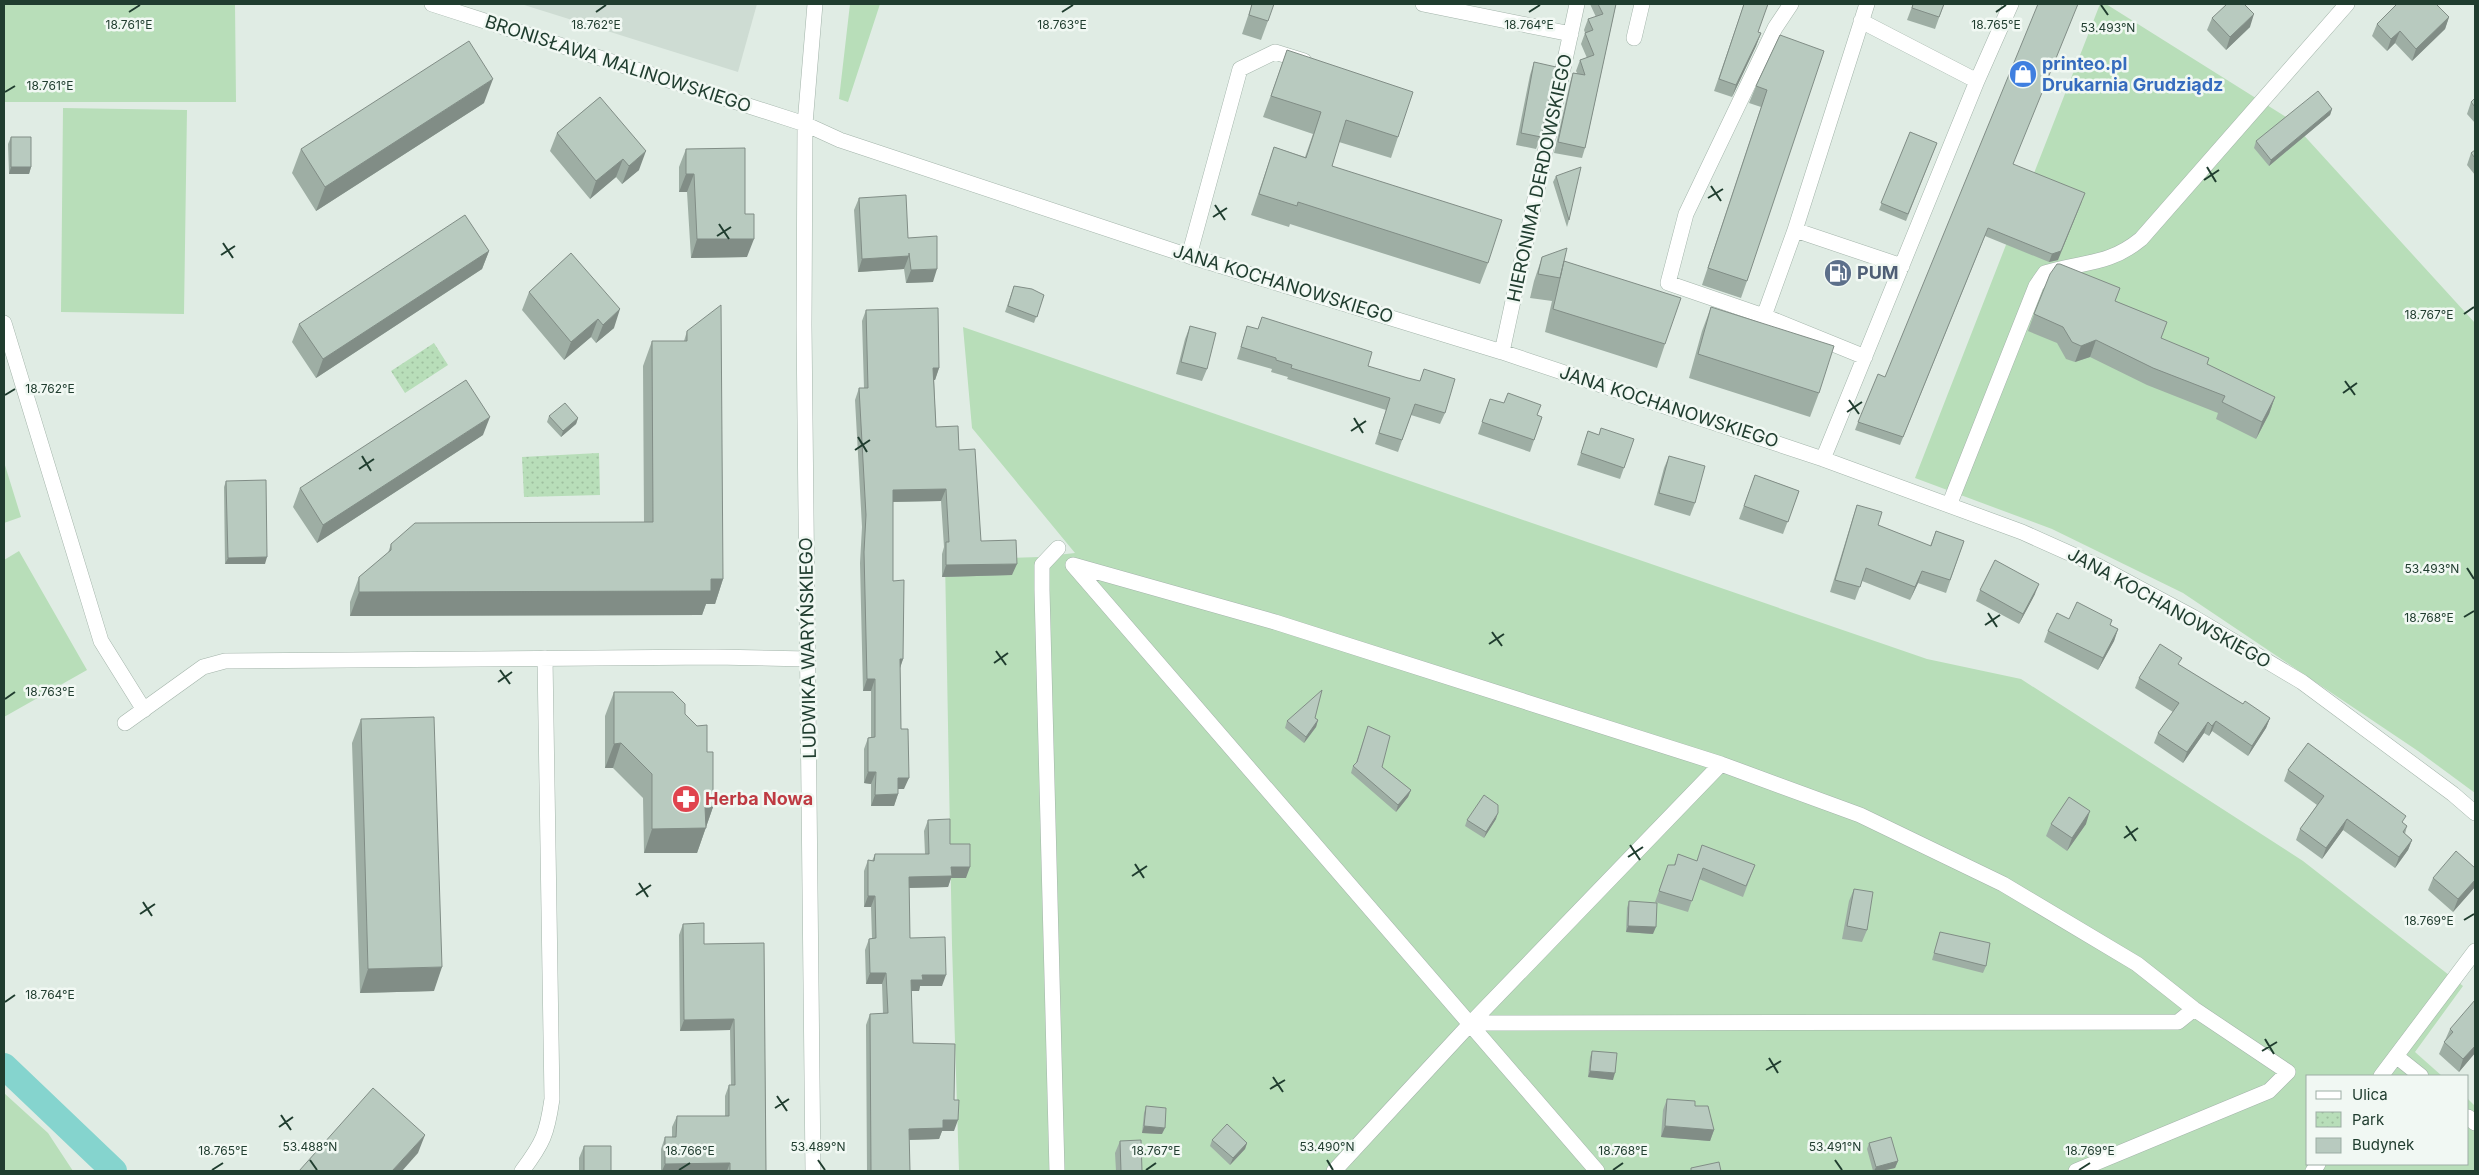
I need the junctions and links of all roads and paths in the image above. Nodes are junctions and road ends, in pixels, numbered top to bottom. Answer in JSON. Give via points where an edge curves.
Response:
{"nodes":[{"id":1,"x":432,"y":4,"type":"edge"},
{"id":2,"x":815,"y":4,"type":"edge"},
{"id":3,"x":1423,"y":4,"type":"edge"},
{"id":4,"x":1577,"y":4,"type":"edge"},
{"id":5,"x":1642,"y":4,"type":"edge"},
{"id":6,"x":1791,"y":4,"type":"edge"},
{"id":7,"x":1867,"y":4,"type":"edge"},
{"id":8,"x":2011,"y":4,"type":"edge"},
{"id":9,"x":2347,"y":4,"type":"edge"},
{"id":10,"x":1861,"y":21,"type":"junction"},
{"id":11,"x":1571,"y":34,"type":"junction"},
{"id":12,"x":1634,"y":38,"type":"dead end"},
{"id":13,"x":1320,"y":66,"type":"edge"},
{"id":14,"x":1977,"y":81,"type":"junction"},
{"id":15,"x":805,"y":124,"type":"junction"},
{"id":16,"x":1795,"y":230,"type":"junction"},
{"id":17,"x":1189,"y":256,"type":"junction"},
{"id":18,"x":1902,"y":266,"type":"junction"},
{"id":19,"x":1764,"y":316,"type":"junction"},
{"id":20,"x":4,"y":323,"type":"edge"},
{"id":21,"x":1502,"y":352,"type":"junction"},
{"id":22,"x":1865,"y":357,"type":"junction"},
{"id":23,"x":1823,"y":458,"type":"junction"},
{"id":24,"x":1950,"y":504,"type":"junction"},
{"id":25,"x":1058,"y":548,"type":"dead end"},
{"id":26,"x":545,"y":658,"type":"junction"},
{"id":27,"x":807,"y":659,"type":"junction"},
{"id":28,"x":144,"y":710,"type":"junction"},
{"id":29,"x":125,"y":723,"type":"dead end"},
{"id":30,"x":1721,"y":764,"type":"junction"},
{"id":31,"x":2475,"y":813,"type":"edge"},
{"id":32,"x":2475,"y":951,"type":"edge"},
{"id":33,"x":2194,"y":1009,"type":"junction"},
{"id":34,"x":1471,"y":1023,"type":"junction"},
{"id":35,"x":2396,"y":1056,"type":"junction"},
{"id":36,"x":2382,"y":1075,"type":"edge"},
{"id":37,"x":2419,"y":1075,"type":"edge"},
{"id":38,"x":522,"y":1171,"type":"edge"},
{"id":39,"x":813,"y":1171,"type":"edge"},
{"id":40,"x":1057,"y":1171,"type":"edge"},
{"id":41,"x":1334,"y":1171,"type":"edge"},
{"id":42,"x":1597,"y":1171,"type":"edge"},
{"id":43,"x":2076,"y":1171,"type":"edge"}],
"edges":[{"from":1,"to":15,"type":"street","name":"BRONISŁAWA MALINOWSKIEGO"},
{"from":2,"to":15,"type":"street","name":"LUDWIKA WARYŃSKIEGO"},
{"from":3,"to":11,"type":"street"},
{"from":4,"to":11,"type":"street","name":"HIERONIMA DERDOWSKIEGO"},
{"from":5,"to":12,"type":"street"},
{"from":6,"to":19,"type":"street","via":[[1775,28],[1686,214],[1668,283]]},
{"from":7,"to":10,"type":"street"},
{"from":8,"to":14,"type":"street"},
{"from":9,"to":24,"type":"street","via":[[2141,239],[2124,253],[2106,260],[2045,273],[2036,286]]},
{"from":10,"to":14,"type":"street"},
{"from":10,"to":16,"type":"street"},
{"from":11,"to":21,"type":"street","name":"HIERONIMA DERDOWSKIEGO"},
{"from":13,"to":17,"type":"street","via":[[1275,52],[1240,69]]},
{"from":14,"to":18,"type":"street"},
{"from":15,"to":17,"type":"street","name":"JANA KOCHANOWSKIEGO","via":[[840,140]]},
{"from":15,"to":27,"type":"street","name":"LUDWIKA WARYŃSKIEGO"},
{"from":16,"to":18,"type":"street"},
{"from":16,"to":19,"type":"street"},
{"from":17,"to":21,"type":"street","name":"JANA KOCHANOWSKIEGO"},
{"from":18,"to":22,"type":"street"},
{"from":19,"to":22,"type":"street"},
{"from":20,"to":28,"type":"street","via":[[101,641]]},
{"from":21,"to":23,"type":"street","name":"JANA KOCHANOWSKIEGO"},
{"from":22,"to":23,"type":"street"},
{"from":23,"to":24,"type":"street","name":"JANA KOCHANOWSKIEGO"},
{"from":24,"to":31,"type":"street","name":"JANA KOCHANOWSKIEGO","via":[[2098,566],[2193,617],[2294,677]]},
{"from":25,"to":40,"type":"street","via":[[1042,566]]},
{"from":26,"to":27,"type":"street"},
{"from":26,"to":28,"type":"street","via":[[225,661],[203,667]]},
{"from":26,"to":38,"type":"street","via":[[552,1099],[548,1130]]},
{"from":27,"to":39,"type":"street","name":"LUDWIKA WARYŃSKIEGO"},
{"from":28,"to":29,"type":"street"},
{"from":30,"to":33,"type":"street","via":[[1860,814],[2003,884],[2136,964]]},
{"from":30,"to":34,"type":"street"},
{"from":30,"to":34,"type":"street","via":[[1275,622],[1074,565]]},
{"from":32,"to":35,"type":"street"},
{"from":33,"to":34,"type":"street","via":[[2178,1022]]},
{"from":33,"to":43,"type":"street","via":[[2288,1072],[2269,1091]]},
{"from":34,"to":41,"type":"street"},
{"from":34,"to":42,"type":"street"},
{"from":35,"to":36,"type":"street"},
{"from":35,"to":37,"type":"street"}]}
